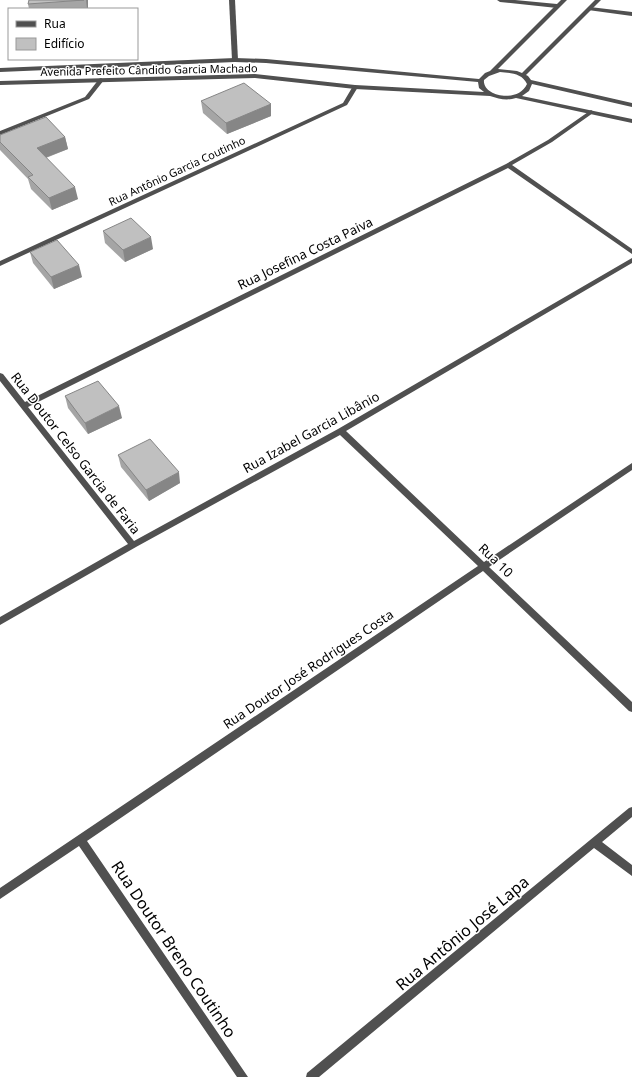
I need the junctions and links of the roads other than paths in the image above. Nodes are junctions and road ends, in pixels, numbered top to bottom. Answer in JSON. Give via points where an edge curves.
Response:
{"nodes":[{"id":1,"x":232,"y":0,"type":"edge"},
{"id":2,"x":500,"y":0,"type":"edge"},
{"id":3,"x":564,"y":0,"type":"edge"},
{"id":4,"x":598,"y":0,"type":"edge"},
{"id":5,"x":557,"y":6,"type":"junction"},
{"id":6,"x":590,"y":9,"type":"junction"},
{"id":7,"x":632,"y":14,"type":"edge"},
{"id":8,"x":234,"y":60,"type":"junction"},
{"id":9,"x":0,"y":70,"type":"edge"},
{"id":10,"x":493,"y":71,"type":"junction"},
{"id":11,"x":523,"y":75,"type":"junction"},
{"id":12,"x":101,"y":80,"type":"junction"},
{"id":13,"x":481,"y":80,"type":"junction"},
{"id":14,"x":530,"y":82,"type":"junction"},
{"id":15,"x":0,"y":83,"type":"edge"},
{"id":16,"x":355,"y":88,"type":"junction"},
{"id":17,"x":490,"y":94,"type":"junction"},
{"id":18,"x":516,"y":97,"type":"junction"},
{"id":19,"x":632,"y":105,"type":"edge"},
{"id":20,"x":591,"y":112,"type":"junction"},
{"id":21,"x":632,"y":121,"type":"edge"},
{"id":22,"x":0,"y":133,"type":"edge"},
{"id":23,"x":508,"y":165,"type":"junction"},
{"id":24,"x":632,"y":252,"type":"edge"},
{"id":25,"x":632,"y":260,"type":"edge"},
{"id":26,"x":0,"y":264,"type":"edge"},
{"id":27,"x":0,"y":376,"type":"edge"},
{"id":28,"x":24,"y":406,"type":"junction"},
{"id":29,"x":341,"y":431,"type":"junction"},
{"id":30,"x":632,"y":466,"type":"edge"},
{"id":31,"x":133,"y":545,"type":"junction"},
{"id":32,"x":484,"y":566,"type":"junction"},
{"id":33,"x":0,"y":621,"type":"edge"},
{"id":34,"x":632,"y":708,"type":"edge"},
{"id":35,"x":632,"y":811,"type":"edge"},
{"id":36,"x":80,"y":839,"type":"junction"},
{"id":37,"x":595,"y":843,"type":"junction"},
{"id":38,"x":632,"y":871,"type":"edge"},
{"id":39,"x":0,"y":894,"type":"edge"},
{"id":40,"x":243,"y":1077,"type":"edge"},
{"id":41,"x":311,"y":1077,"type":"edge"}],
"edges":[{"from":1,"to":8,"type":"street"},
{"from":2,"to":5,"type":"street"},
{"from":3,"to":5,"type":"street"},
{"from":4,"to":6,"type":"street"},
{"from":5,"to":10,"type":"street"},
{"from":6,"to":7,"type":"street"},
{"from":6,"to":11,"type":"street"},
{"from":8,"to":9,"type":"street","name":"Avenida Prefeito Cândido Garcia Machado"},
{"from":8,"to":13,"type":"street","name":"Avenida Prefeito Cândido Garcia Machado"},
{"from":10,"to":11,"type":"street","via":[[508,70]]},
{"from":10,"to":13,"type":"street"},
{"from":11,"to":14,"type":"street"},
{"from":12,"to":15,"type":"street","name":"Avenida Prefeito Cândido Garcia Machado"},
{"from":12,"to":16,"type":"street","name":"Avenida Prefeito Cândido Garcia Machado","via":[[255,76]]},
{"from":12,"to":22,"type":"street","via":[[87,98]]},
{"from":13,"to":17,"type":"street","via":[[481,85]]},
{"from":14,"to":18,"type":"street","via":[[528,91]]},
{"from":14,"to":19,"type":"street"},
{"from":16,"to":17,"type":"street","name":"Avenida Prefeito Cândido Garcia Machado"},
{"from":16,"to":26,"type":"street","name":"Rua Antônio Garcia Coutinho","via":[[345,104]]},
{"from":17,"to":18,"type":"street","name":"Avenida Prefeito Cândido Garcia Machado","via":[[502,98]]},
{"from":18,"to":20,"type":"street","name":"Avenida Prefeito Cândido Garcia Machado"},
{"from":20,"to":21,"type":"street","name":"Avenida Prefeito Cândido Garcia Machado"},
{"from":20,"to":23,"type":"street","name":"Rua Josefina Costa Paiva","via":[[550,141]]},
{"from":23,"to":24,"type":"street"},
{"from":23,"to":28,"type":"street","name":"Rua Josefina Costa Paiva"},
{"from":25,"to":29,"type":"street","name":"Rua Izabel Garcia Libânio"},
{"from":27,"to":28,"type":"street","name":"Rua Doutor Celso Garcia de Faria"},
{"from":28,"to":31,"type":"street","name":"Rua Doutor Celso Garcia de Faria"},
{"from":29,"to":31,"type":"street","name":"Rua Izabel Garcia Libânio"},
{"from":29,"to":32,"type":"street","name":"Rua 10"},
{"from":30,"to":32,"type":"street","name":"Rua Doutor José Rodrigues Costa"},
{"from":31,"to":33,"type":"street","name":"Rua Izabel Garcia Libânio"},
{"from":32,"to":34,"type":"street","name":"Rua 10"},
{"from":32,"to":36,"type":"street","name":"Rua Doutor José Rodrigues Costa"},
{"from":35,"to":37,"type":"street","name":"Rua Antônio José Lapa"},
{"from":36,"to":39,"type":"street","name":"Rua Doutor José Rodrigues Costa"},
{"from":36,"to":40,"type":"street","name":"Rua Doutor Breno Coutinho"},
{"from":37,"to":38,"type":"street"},
{"from":37,"to":41,"type":"street","name":"Rua Antônio José Lapa"}]}
